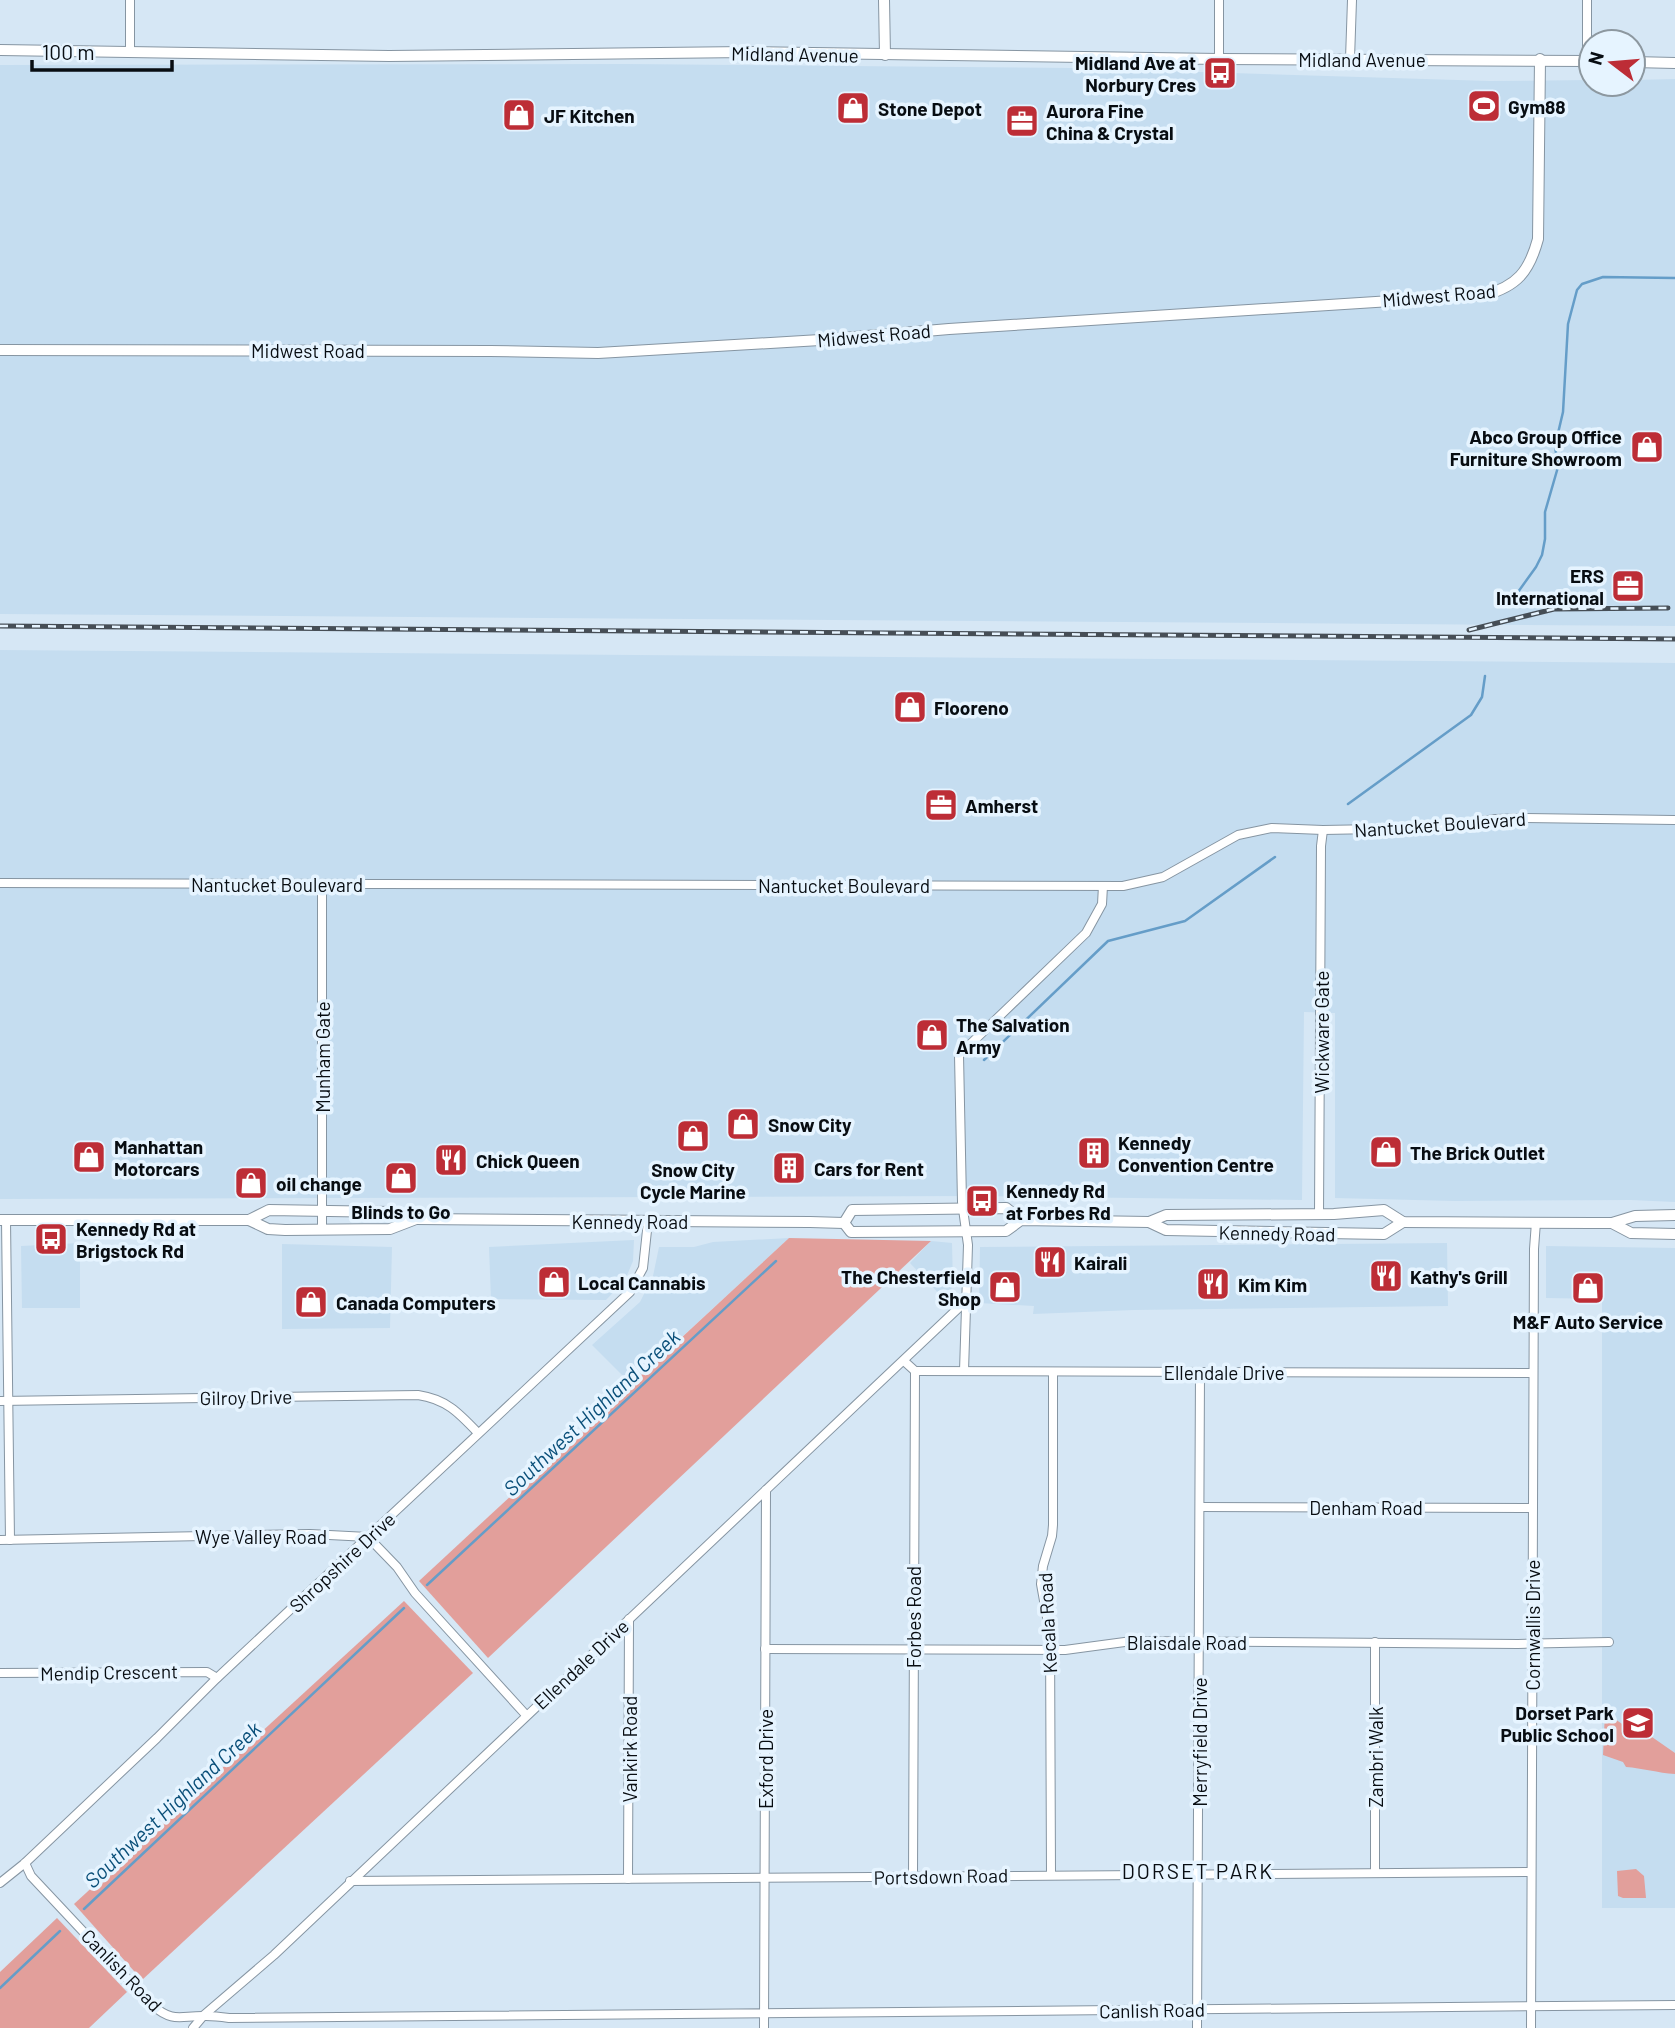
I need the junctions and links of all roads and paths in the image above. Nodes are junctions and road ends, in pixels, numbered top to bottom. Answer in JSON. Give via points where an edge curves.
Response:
{"nodes":[{"id":1,"x":130,"y":0,"type":"edge"},
{"id":2,"x":884,"y":0,"type":"edge"},
{"id":3,"x":1219,"y":0,"type":"edge"},
{"id":4,"x":1352,"y":0,"type":"edge"},
{"id":5,"x":1587,"y":0,"type":"edge"},
{"id":6,"x":1588,"y":28,"type":"edge"},
{"id":7,"x":0,"y":50,"type":"edge"},
{"id":8,"x":130,"y":53,"type":"junction"},
{"id":9,"x":885,"y":55,"type":"junction"},
{"id":10,"x":1219,"y":59,"type":"junction"},
{"id":11,"x":1350,"y":59,"type":"junction"},
{"id":12,"x":1539,"y":60,"type":"junction"},
{"id":13,"x":1577,"y":61,"type":"edge"},
{"id":14,"x":1647,"y":62,"type":"edge"},
{"id":15,"x":1675,"y":63,"type":"edge"},
{"id":16,"x":0,"y":350,"type":"edge"},
{"id":17,"x":1674,"y":820,"type":"edge"},
{"id":18,"x":1323,"y":831,"type":"junction"},
{"id":19,"x":0,"y":883,"type":"edge"},
{"id":20,"x":322,"y":885,"type":"junction"},
{"id":21,"x":1103,"y":886,"type":"junction"},
{"id":22,"x":963,"y":1209,"type":"junction"},
{"id":23,"x":321,"y":1211,"type":"junction"},
{"id":24,"x":1319,"y":1214,"type":"junction"},
{"id":25,"x":1675,"y":1215,"type":"edge"},
{"id":26,"x":416,"y":1219,"type":"junction"},
{"id":27,"x":3,"y":1220,"type":"edge"},
{"id":28,"x":249,"y":1220,"type":"junction"},
{"id":29,"x":1021,"y":1220,"type":"junction"},
{"id":30,"x":648,"y":1221,"type":"junction"},
{"id":31,"x":1149,"y":1222,"type":"junction"},
{"id":32,"x":1403,"y":1222,"type":"junction"},
{"id":33,"x":1536,"y":1222,"type":"junction"},
{"id":34,"x":844,"y":1223,"type":"junction"},
{"id":35,"x":1612,"y":1223,"type":"junction"},
{"id":36,"x":322,"y":1229,"type":"junction"},
{"id":37,"x":967,"y":1231,"type":"junction"},
{"id":38,"x":1319,"y":1234,"type":"junction"},
{"id":39,"x":1675,"y":1234,"type":"edge"},
{"id":40,"x":968,"y":1299,"type":"junction"},
{"id":41,"x":904,"y":1361,"type":"junction"},
{"id":42,"x":915,"y":1371,"type":"junction"},
{"id":43,"x":964,"y":1371,"type":"junction"},
{"id":44,"x":1054,"y":1372,"type":"junction"},
{"id":45,"x":1200,"y":1372,"type":"junction"},
{"id":46,"x":1533,"y":1373,"type":"junction"},
{"id":47,"x":5,"y":1401,"type":"edge"},
{"id":48,"x":478,"y":1433,"type":"junction"},
{"id":49,"x":765,"y":1490,"type":"junction"},
{"id":50,"x":1200,"y":1507,"type":"junction"},
{"id":51,"x":1533,"y":1508,"type":"junction"},
{"id":52,"x":368,"y":1537,"type":"junction"},
{"id":53,"x":10,"y":1539,"type":"junction"},
{"id":54,"x":0,"y":1540,"type":"edge"},
{"id":55,"x":629,"y":1619,"type":"junction"},
{"id":56,"x":1199,"y":1642,"type":"junction"},
{"id":57,"x":1375,"y":1642,"type":"junction"},
{"id":58,"x":1609,"y":1642,"type":"dead end"},
{"id":59,"x":1532,"y":1643,"type":"junction"},
{"id":60,"x":765,"y":1649,"type":"junction"},
{"id":61,"x":913,"y":1649,"type":"junction"},
{"id":62,"x":1050,"y":1650,"type":"junction"},
{"id":63,"x":0,"y":1673,"type":"edge"},
{"id":64,"x":217,"y":1678,"type":"junction"},
{"id":65,"x":526,"y":1715,"type":"junction"},
{"id":66,"x":25,"y":1863,"type":"junction"},
{"id":67,"x":1531,"y":1871,"type":"junction"},
{"id":68,"x":1375,"y":1872,"type":"junction"},
{"id":69,"x":1199,"y":1874,"type":"junction"},
{"id":70,"x":1051,"y":1875,"type":"junction"},
{"id":71,"x":913,"y":1877,"type":"junction"},
{"id":72,"x":764,"y":1878,"type":"junction"},
{"id":73,"x":628,"y":1880,"type":"junction"},
{"id":74,"x":350,"y":1881,"type":"junction"},
{"id":75,"x":0,"y":1883,"type":"edge"},
{"id":76,"x":1675,"y":2005,"type":"edge"},
{"id":77,"x":1531,"y":2007,"type":"junction"},
{"id":78,"x":1198,"y":2010,"type":"junction"},
{"id":79,"x":764,"y":2014,"type":"junction"},
{"id":80,"x":204,"y":2015,"type":"junction"},
{"id":81,"x":193,"y":2028,"type":"edge"},
{"id":82,"x":764,"y":2028,"type":"edge"},
{"id":83,"x":1198,"y":2028,"type":"edge"},
{"id":84,"x":1531,"y":2028,"type":"edge"}],
"edges":[{"from":1,"to":8,"type":"street"},
{"from":2,"to":9,"type":"main road"},
{"from":3,"to":10,"type":"street"},
{"from":4,"to":11,"type":"street"},
{"from":5,"to":6,"type":"street"},
{"from":7,"to":8,"type":"main road","name":"Midland Avenue"},
{"from":8,"to":9,"type":"main road","name":"Midland Avenue"},
{"from":9,"to":10,"type":"main road","name":"Midland Avenue"},
{"from":10,"to":11,"type":"main road","name":"Midland Avenue"},
{"from":11,"to":12,"type":"main road","name":"Midland Avenue"},
{"from":12,"to":13,"type":"main road","name":"Midland Avenue"},
{"from":12,"to":16,"type":"main road","name":"Midwest Road","via":[[1538,239],[1526,269],[1506,289],[1485,295],[598,353]]},
{"from":14,"to":15,"type":"main road"},
{"from":17,"to":18,"type":"street","name":"Nantucket Boulevard","via":[[1508,819],[1430,828]]},
{"from":18,"to":21,"type":"street","name":"Nantucket Boulevard","via":[[1272,828],[1248,832],[1153,881]]},
{"from":18,"to":24,"type":"street","name":"Wickware Gate"},
{"from":19,"to":20,"type":"street","name":"Nantucket Boulevard"},
{"from":20,"to":21,"type":"street","name":"Nantucket Boulevard"},
{"from":20,"to":23,"type":"street","name":"Munham Gate"},
{"from":21,"to":22,"type":"street","via":[[1102,904],[1086,933],[960,1055]]},
{"from":22,"to":29,"type":"main road","name":"Kennedy Road","via":[[1006,1208]]},
{"from":22,"to":34,"type":"main road","name":"Kennedy Road","via":[[852,1210]]},
{"from":22,"to":37,"type":"street"},
{"from":23,"to":26,"type":"main road","name":"Kennedy Road","via":[[390,1213]]},
{"from":23,"to":28,"type":"main road","name":"Kennedy Road","via":[[269,1210]]},
{"from":23,"to":36,"type":"street","name":"Munham Gate"},
{"from":24,"to":31,"type":"main road","name":"Kennedy Road","via":[[1166,1215]]},
{"from":24,"to":32,"type":"main road","name":"Kennedy Road","via":[[1384,1210]]},
{"from":24,"to":38,"type":"main road","name":"Wickware Gate"},
{"from":25,"to":35,"type":"main road","name":"Kennedy Road","via":[[1635,1216]]},
{"from":26,"to":30,"type":"main road","name":"Kennedy Road"},
{"from":26,"to":36,"type":"main road","name":"Kennedy Road","via":[[390,1229]]},
{"from":27,"to":28,"type":"main road","name":"Kennedy Road"},
{"from":27,"to":47,"type":"street"},
{"from":28,"to":36,"type":"main road","name":"Kennedy Road","via":[[268,1229]]},
{"from":29,"to":31,"type":"main road","name":"Kennedy Road"},
{"from":29,"to":37,"type":"main road","name":"Kennedy Road","via":[[1006,1231]]},
{"from":30,"to":34,"type":"main road","name":"Kennedy Road"},
{"from":30,"to":48,"type":"street","name":"Shropshire Drive","via":[[643,1268],[630,1293]]},
{"from":31,"to":38,"type":"main road","name":"Kennedy Road","via":[[1166,1230]]},
{"from":32,"to":33,"type":"main road","name":"Kennedy Road"},
{"from":32,"to":38,"type":"main road","name":"Kennedy Road","via":[[1384,1234]]},
{"from":33,"to":35,"type":"main road","name":"Kennedy Road"},
{"from":33,"to":46,"type":"street","name":"Cornwallis Drive"},
{"from":34,"to":37,"type":"main road","name":"Kennedy Road","via":[[851,1231]]},
{"from":35,"to":39,"type":"main road","name":"Kennedy Road","via":[[1630,1233]]},
{"from":37,"to":40,"type":"street"},
{"from":40,"to":41,"type":"street","name":"Ellendale Drive"},
{"from":40,"to":43,"type":"street"},
{"from":41,"to":42,"type":"street"},
{"from":41,"to":49,"type":"street","name":"Ellendale Drive"},
{"from":42,"to":43,"type":"street","name":"Ellendale Drive"},
{"from":42,"to":61,"type":"street","name":"Forbes Road"},
{"from":43,"to":44,"type":"street","name":"Ellendale Drive"},
{"from":44,"to":45,"type":"street","name":"Ellendale Drive"},
{"from":44,"to":62,"type":"street","name":"Kecala Road","via":[[1053,1525],[1041,1584]]},
{"from":45,"to":46,"type":"street","name":"Ellendale Drive"},
{"from":45,"to":50,"type":"street","name":"Merryfield Drive"},
{"from":46,"to":51,"type":"street","name":"Cornwallis Drive"},
{"from":47,"to":48,"type":"street","name":"Gilroy Drive","via":[[418,1395],[436,1398]]},
{"from":47,"to":53,"type":"street"},
{"from":48,"to":52,"type":"street","name":"Shropshire Drive"},
{"from":49,"to":55,"type":"street","name":"Ellendale Drive"},
{"from":49,"to":60,"type":"street","name":"Exford Drive"},
{"from":50,"to":51,"type":"street","name":"Denham Road"},
{"from":50,"to":56,"type":"street","name":"Merryfield Drive"},
{"from":51,"to":59,"type":"street","name":"Cornwallis Drive"},
{"from":52,"to":53,"type":"street","name":"Wye Valley Road"},
{"from":52,"to":64,"type":"street","name":"Shropshire Drive"},
{"from":52,"to":65,"type":"street"},
{"from":53,"to":54,"type":"street","name":"Wye Valley Road"},
{"from":55,"to":65,"type":"street","name":"Ellendale Drive"},
{"from":55,"to":73,"type":"street","name":"Vankirk Road"},
{"from":56,"to":57,"type":"street","name":"Blaisdale Road"},
{"from":56,"to":62,"type":"street","name":"Blaisdale Road","via":[[1123,1641]]},
{"from":56,"to":69,"type":"street","name":"Merryfield Drive"},
{"from":57,"to":59,"type":"street","name":"Blaisdale Road"},
{"from":57,"to":68,"type":"street","name":"Zambri Walk"},
{"from":58,"to":59,"type":"street","name":"Blaisdale Road"},
{"from":59,"to":67,"type":"street","name":"Cornwallis Drive"},
{"from":60,"to":61,"type":"street","name":"Blaisdale Road"},
{"from":60,"to":72,"type":"street","name":"Exford Drive"},
{"from":61,"to":62,"type":"street","name":"Blaisdale Road"},
{"from":61,"to":71,"type":"street","name":"Forbes Road"},
{"from":62,"to":70,"type":"street","name":"Kecala Road"},
{"from":63,"to":64,"type":"street","name":"Mendip Crescent","via":[[207,1672]]},
{"from":64,"to":66,"type":"street","name":"Shropshire Drive"},
{"from":65,"to":74,"type":"street","name":"Ellendale Drive"},
{"from":66,"to":75,"type":"street","name":"Shropshire Drive"},
{"from":66,"to":80,"type":"street","name":"Canlish Road","via":[[31,1876],[160,2011],[175,2019]]},
{"from":67,"to":68,"type":"street","name":"Portsdown Road"},
{"from":67,"to":77,"type":"street","name":"Cornwallis Drive"},
{"from":68,"to":69,"type":"street","name":"Portsdown Road"},
{"from":69,"to":70,"type":"street","name":"Portsdown Road"},
{"from":69,"to":78,"type":"street","name":"Merryfield Drive"},
{"from":70,"to":71,"type":"street","name":"Portsdown Road"},
{"from":71,"to":72,"type":"street","name":"Portsdown Road"},
{"from":72,"to":73,"type":"street","name":"Portsdown Road"},
{"from":72,"to":79,"type":"street","name":"Exford Drive"},
{"from":73,"to":74,"type":"street","name":"Portsdown Road"},
{"from":74,"to":80,"type":"street","name":"Ellendale Drive"},
{"from":76,"to":77,"type":"street","name":"Canlish Road"},
{"from":77,"to":78,"type":"street","name":"Canlish Road"},
{"from":77,"to":84,"type":"street","name":"Cornwallis Drive"},
{"from":78,"to":79,"type":"street","name":"Canlish Road"},
{"from":78,"to":83,"type":"street","name":"Merryfield Drive"},
{"from":79,"to":80,"type":"street","name":"Canlish Road"},
{"from":79,"to":82,"type":"street","name":"Exford Drive"},
{"from":80,"to":81,"type":"street","name":"Ellendale Drive"}]}
